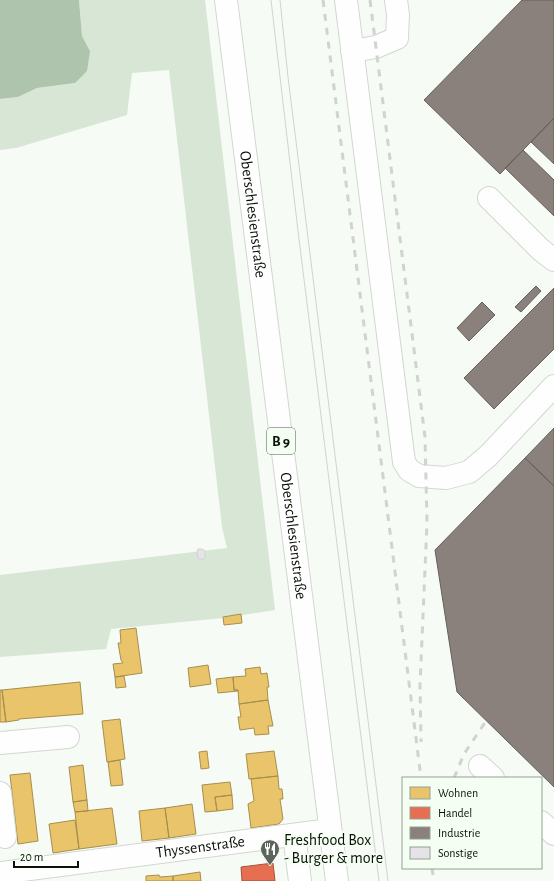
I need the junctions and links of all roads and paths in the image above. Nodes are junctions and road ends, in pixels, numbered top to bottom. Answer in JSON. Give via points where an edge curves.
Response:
{"nodes":[{"id":1,"x":226,"y":0,"type":"edge"},
{"id":2,"x":346,"y":0,"type":"edge"},
{"id":3,"x":396,"y":0,"type":"edge"},
{"id":4,"x":352,"y":51,"type":"junction"},
{"id":5,"x":490,"y":198,"type":"dead end"},
{"id":6,"x":554,"y":260,"type":"edge"},
{"id":7,"x":554,"y":386,"type":"edge"},
{"id":8,"x":68,"y":737,"type":"dead end"},
{"id":9,"x":0,"y":743,"type":"edge"},
{"id":10,"x":0,"y":793,"type":"edge"},
{"id":11,"x":542,"y":823,"type":"edge"},
{"id":12,"x":330,"y":830,"type":"junction"},
{"id":13,"x":554,"y":834,"type":"edge"},
{"id":14,"x":294,"y":835,"type":"junction"},
{"id":15,"x":5,"y":837,"type":"dead end"},
{"id":16,"x":0,"y":873,"type":"edge"},
{"id":17,"x":300,"y":881,"type":"edge"},
{"id":18,"x":336,"y":881,"type":"edge"}],
"edges":[{"from":1,"to":12,"type":"main road","name":"Oberschlesienstraße","number":"B 9"},
{"from":2,"to":4,"type":"main road"},
{"from":3,"to":4,"type":"main road","via":[[397,38],[376,47]]},
{"from":4,"to":7,"type":"main road","via":[[404,462],[409,470],[419,476],[446,478],[469,472],[488,456]]},
{"from":5,"to":6,"type":"main road"},
{"from":8,"to":9,"type":"main road"},
{"from":10,"to":15,"type":"main road"},
{"from":11,"to":13,"type":"main road"},
{"from":12,"to":14,"type":"main road","name":"Thyssenstraße"},
{"from":12,"to":18,"type":"main road","name":"Oberschlesienstraße","number":"B 9"},
{"from":14,"to":16,"type":"main road","name":"Thyssenstraße"},
{"from":14,"to":17,"type":"main road"}]}
